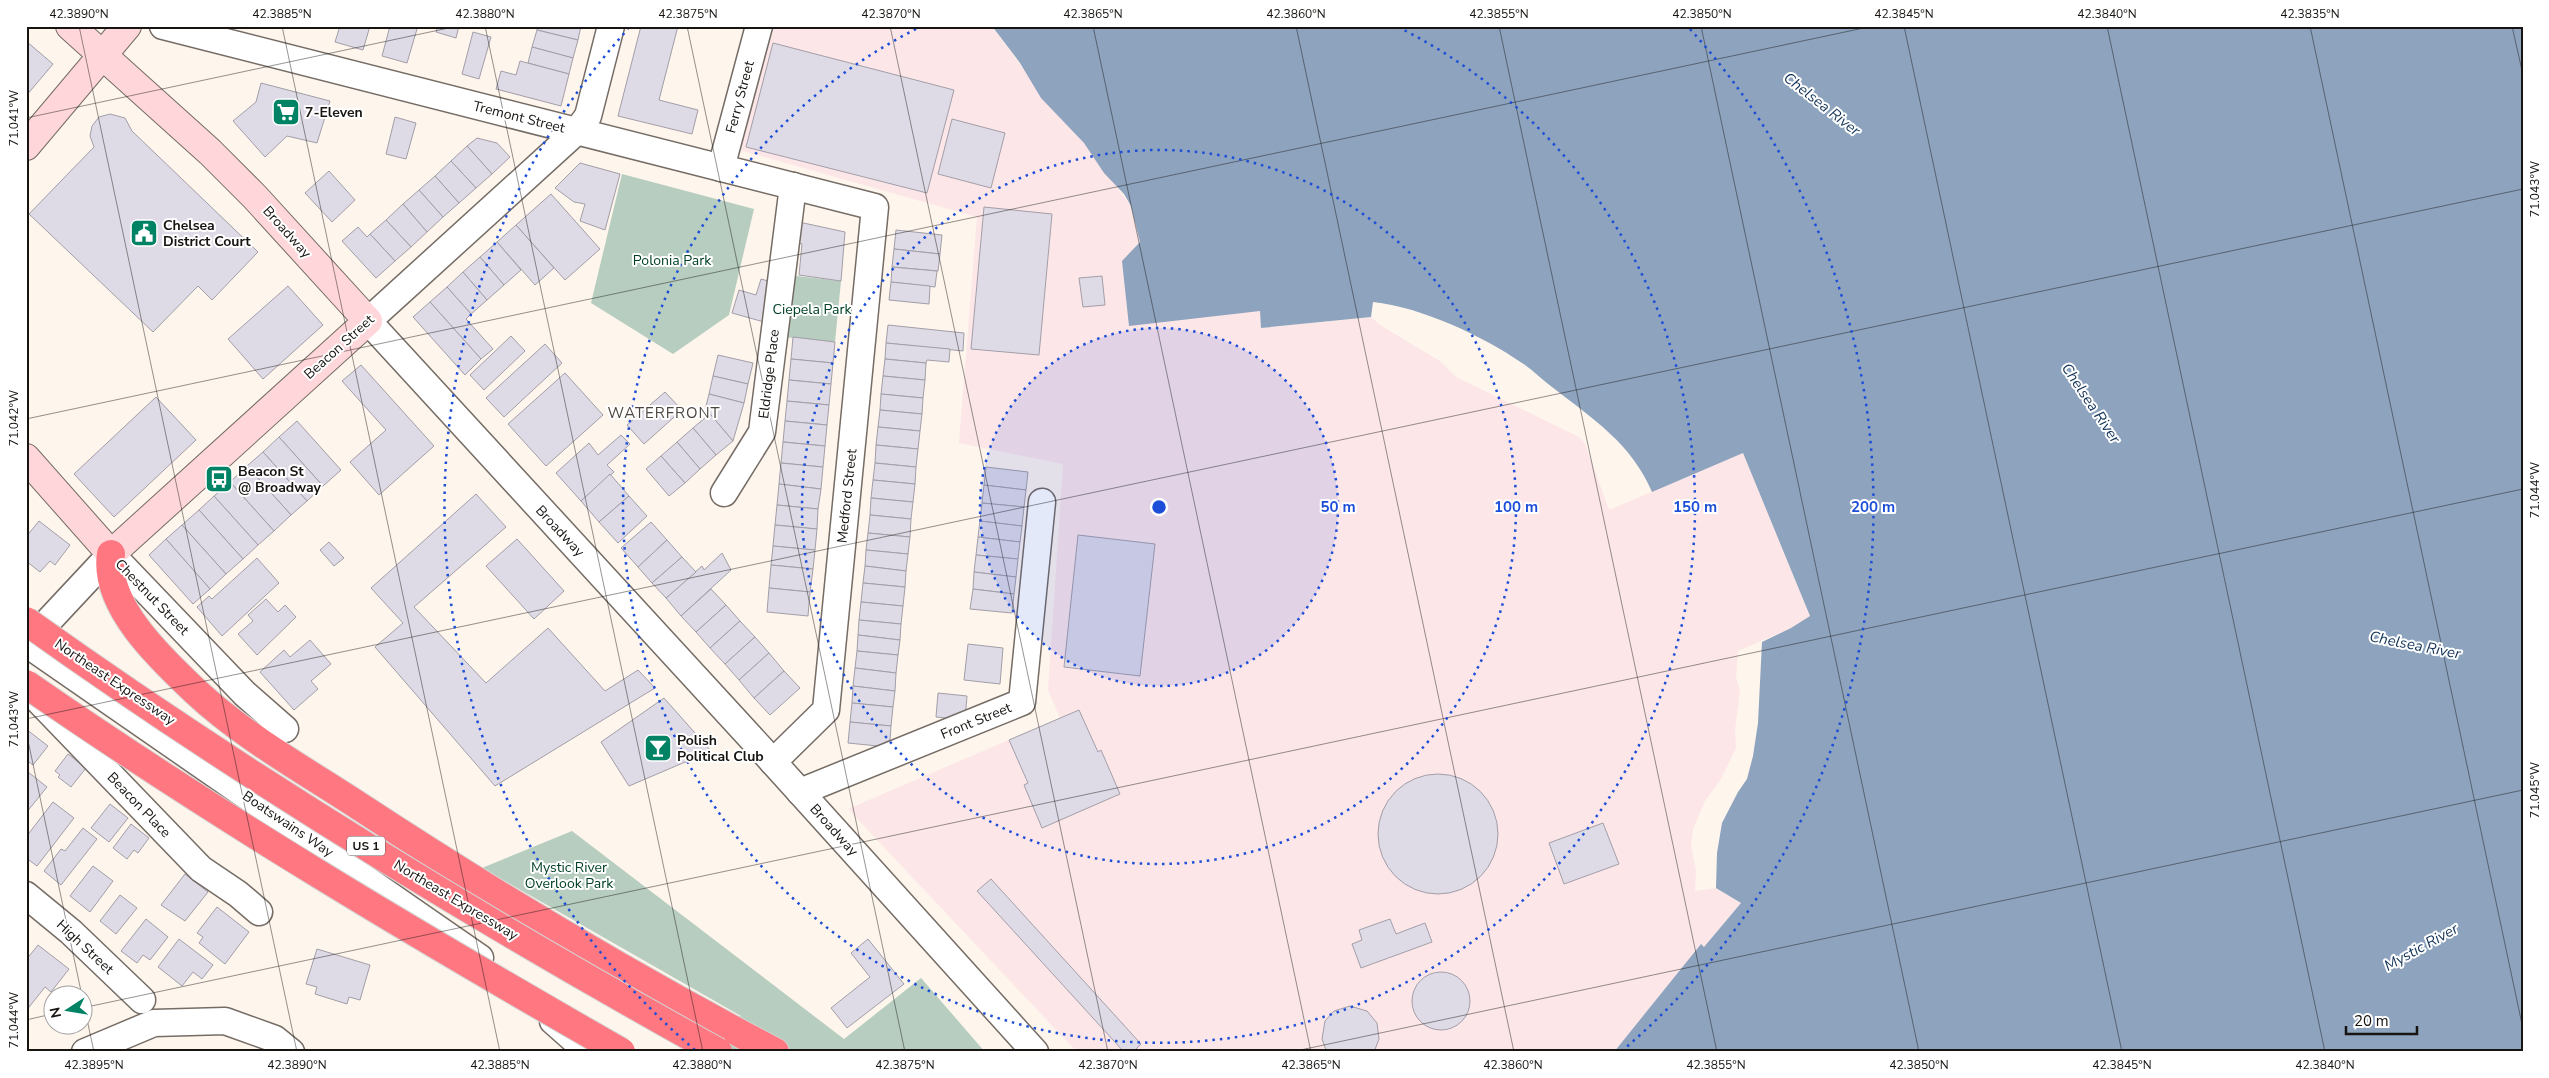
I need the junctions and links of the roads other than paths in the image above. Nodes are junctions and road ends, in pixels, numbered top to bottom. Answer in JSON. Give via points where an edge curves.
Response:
{"nodes":[{"id":1,"x":70,"y":26,"type":"edge"},
{"id":2,"x":78,"y":26,"type":"edge"},
{"id":3,"x":127,"y":26,"type":"edge"},
{"id":4,"x":163,"y":26,"type":"edge"},
{"id":5,"x":611,"y":26,"type":"edge"},
{"id":6,"x":759,"y":26,"type":"edge"},
{"id":7,"x":103,"y":54,"type":"junction"},
{"id":8,"x":577,"y":132,"type":"junction"},
{"id":9,"x":26,"y":146,"type":"edge"},
{"id":10,"x":721,"y":168,"type":"junction"},
{"id":11,"x":793,"y":186,"type":"junction"},
{"id":12,"x":875,"y":207,"type":"joint"},
{"id":13,"x":368,"y":321,"type":"junction"},
{"id":14,"x":26,"y":458,"type":"edge"},
{"id":15,"x":724,"y":493,"type":"dead end"},
{"id":16,"x":1042,"y":502,"type":"dead end"},
{"id":17,"x":111,"y":554,"type":"junction"},
{"id":18,"x":26,"y":633,"type":"edge"},
{"id":19,"x":26,"y":684,"type":"edge"},
{"id":20,"x":26,"y":688,"type":"edge"},
{"id":21,"x":285,"y":729,"type":"dead end"},
{"id":22,"x":773,"y":762,"type":"junction"},
{"id":23,"x":800,"y":792,"type":"junction"},
{"id":24,"x":26,"y":895,"type":"edge"},
{"id":25,"x":259,"y":912,"type":"dead end"},
{"id":26,"x":142,"y":1000,"type":"dead end"},
{"id":27,"x":85,"y":1052,"type":"edge"},
{"id":28,"x":291,"y":1052,"type":"edge"},
{"id":29,"x":588,"y":1052,"type":"edge"},
{"id":30,"x":621,"y":1052,"type":"edge"},
{"id":31,"x":717,"y":1052,"type":"edge"},
{"id":32,"x":774,"y":1052,"type":"edge"},
{"id":33,"x":1035,"y":1052,"type":"edge"}],
"edges":[{"from":1,"to":7,"type":"street","name":"Broadway"},
{"from":2,"to":7,"type":"street"},
{"from":3,"to":7,"type":"street"},
{"from":4,"to":8,"type":"street","name":"Tremont Street"},
{"from":5,"to":8,"type":"street","name":"Beacon Street","via":[[588,116]]},
{"from":6,"to":10,"type":"street","name":"Ferry Street"},
{"from":7,"to":9,"type":"street"},
{"from":7,"to":13,"type":"street","name":"Broadway","via":[[240,182]]},
{"from":8,"to":10,"type":"street","name":"Tremont Street"},
{"from":8,"to":13,"type":"street","name":"Beacon Street"},
{"from":10,"to":11,"type":"street","name":"Tremont Street"},
{"from":11,"to":12,"type":"street","name":"Tremont Street"},
{"from":11,"to":15,"type":"street","name":"Eldridge Place","via":[[762,432]]},
{"from":12,"to":22,"type":"street","name":"Medford Street","via":[[826,710]]},
{"from":13,"to":17,"type":"street","name":"Beacon Street"},
{"from":13,"to":22,"type":"street","name":"Broadway"},
{"from":14,"to":17,"type":"street","name":"Chestnut Street"},
{"from":16,"to":23,"type":"street","name":"Front Street","via":[[1022,702]]},
{"from":17,"to":18,"type":"street","name":"Beacon Street"},
{"from":17,"to":21,"type":"street","name":"Chestnut Street","via":[[245,694]]},
{"from":17,"to":32,"type":"highway","via":[[110,578],[129,618],[196,692],[242,728],[482,885],[661,991]]},
{"from":18,"to":29,"type":"street","name":"Boatswains Way","via":[[490,965]]},
{"from":18,"to":31,"type":"highway","name":"Northeast Expressway","number":"US 1","bridge":true,"via":[[98,674],[284,796],[562,964]]},
{"from":19,"to":30,"type":"highway","bridge":true,"via":[[217,812]]},
{"from":20,"to":25,"type":"street","name":"Beacon Place","via":[[201,869]]},
{"from":22,"to":23,"type":"street","name":"Broadway"},
{"from":23,"to":33,"type":"street","name":"Broadway"},
{"from":24,"to":26,"type":"street","name":"High Street","via":[[71,932]]},
{"from":27,"to":28,"type":"street","via":[[154,1023],[225,1021],[275,1039]]}]}
